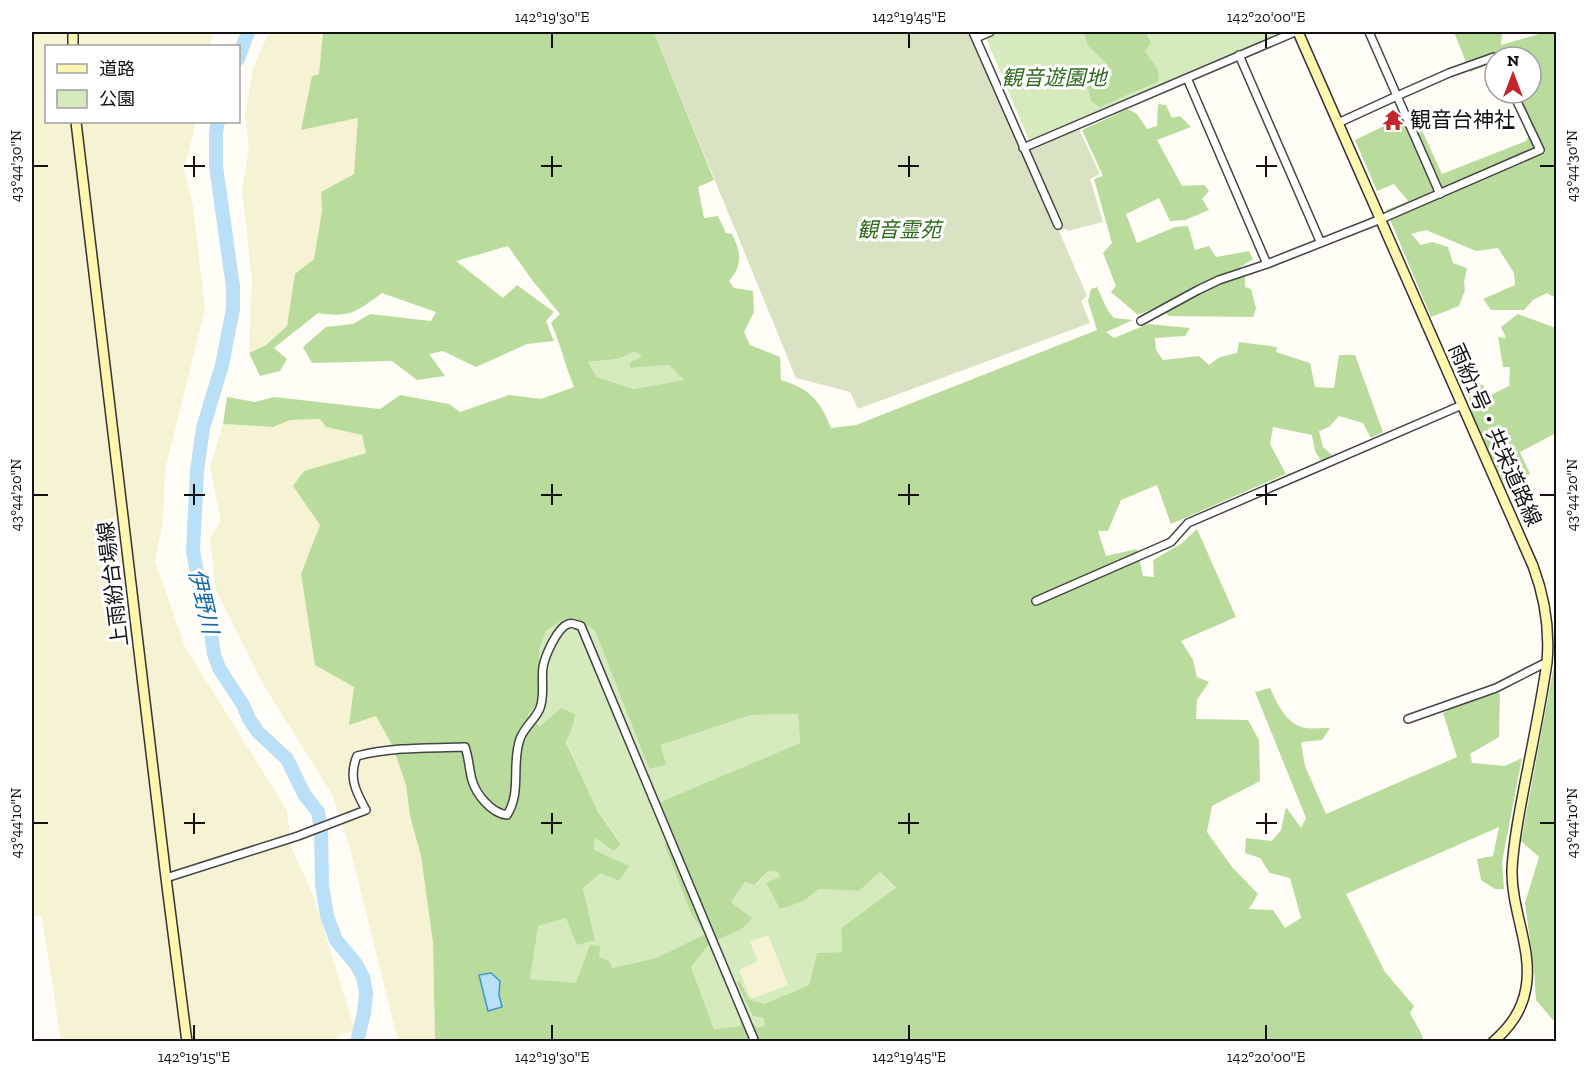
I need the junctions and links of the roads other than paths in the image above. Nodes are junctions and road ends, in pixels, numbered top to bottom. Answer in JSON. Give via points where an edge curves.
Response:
{"nodes":[{"id":1,"x":990,"y":32,"type":"edge"},
{"id":2,"x":1296,"y":32,"type":"edge"},
{"id":3,"x":1369,"y":32,"type":"edge"},
{"id":4,"x":974,"y":35,"type":"edge"},
{"id":5,"x":1239,"y":55,"type":"junction"},
{"id":6,"x":1483,"y":61,"type":"edge"},
{"id":7,"x":1187,"y":78,"type":"junction"},
{"id":8,"x":1396,"y":96,"type":"junction"},
{"id":9,"x":1519,"y":105,"type":"edge"},
{"id":10,"x":76,"y":123,"type":"edge"},
{"id":11,"x":1338,"y":123,"type":"junction"},
{"id":12,"x":1023,"y":148,"type":"junction"},
{"id":13,"x":1440,"y":194,"type":"junction"},
{"id":14,"x":1381,"y":219,"type":"junction"},
{"id":15,"x":1058,"y":225,"type":"dead end"},
{"id":16,"x":1320,"y":242,"type":"junction"},
{"id":17,"x":1267,"y":264,"type":"junction"},
{"id":18,"x":1141,"y":321,"type":"dead end"},
{"id":19,"x":1462,"y":405,"type":"junction"},
{"id":20,"x":1036,"y":601,"type":"dead end"},
{"id":21,"x":1547,"y":662,"type":"junction"},
{"id":22,"x":1408,"y":719,"type":"dead end"},
{"id":23,"x":165,"y":878,"type":"junction"},
{"id":24,"x":187,"y":1041,"type":"edge"},
{"id":25,"x":756,"y":1041,"type":"edge"},
{"id":26,"x":1493,"y":1041,"type":"edge"}],
"edges":[{"from":1,"to":4,"type":"street"},
{"from":2,"to":5,"type":"street"},
{"from":2,"to":11,"type":"street","name":"雨紛1号・共栄道路線"},
{"from":3,"to":8,"type":"street"},
{"from":4,"to":12,"type":"street"},
{"from":5,"to":7,"type":"street"},
{"from":5,"to":16,"type":"street"},
{"from":6,"to":8,"type":"street"},
{"from":7,"to":12,"type":"street"},
{"from":7,"to":17,"type":"street"},
{"from":8,"to":11,"type":"street"},
{"from":8,"to":13,"type":"street"},
{"from":9,"to":13,"type":"street","via":[[1540,150]]},
{"from":10,"to":23,"type":"street","name":"上雨紛台場線"},
{"from":11,"to":14,"type":"street","name":"雨紛1号・共栄道路線"},
{"from":12,"to":15,"type":"street"},
{"from":13,"to":14,"type":"street"},
{"from":14,"to":16,"type":"street"},
{"from":14,"to":19,"type":"street","name":"雨紛1号・共栄道路線"},
{"from":16,"to":17,"type":"street"},
{"from":17,"to":18,"type":"street","via":[[1198,290]]},
{"from":19,"to":20,"type":"street","via":[[1188,523],[1171,542]]},
{"from":19,"to":21,"type":"street","name":"雨紛1号・共栄道路線","via":[[1542,590],[1548,629]]},
{"from":21,"to":22,"type":"street","via":[[1496,688]]},
{"from":21,"to":26,"type":"street","name":"雨紛1号・共栄道路線","via":[[1513,854],[1513,893],[1525,951],[1526,987],[1521,1008]]},
{"from":23,"to":24,"type":"street","name":"上雨紛台場線"},
{"from":23,"to":25,"type":"street","via":[[366,810],[352,782],[357,756],[465,747],[476,790],[489,806],[507,815],[515,796],[520,738],[540,708],[543,666],[553,640],[565,624],[572,623],[581,626]]}]}
